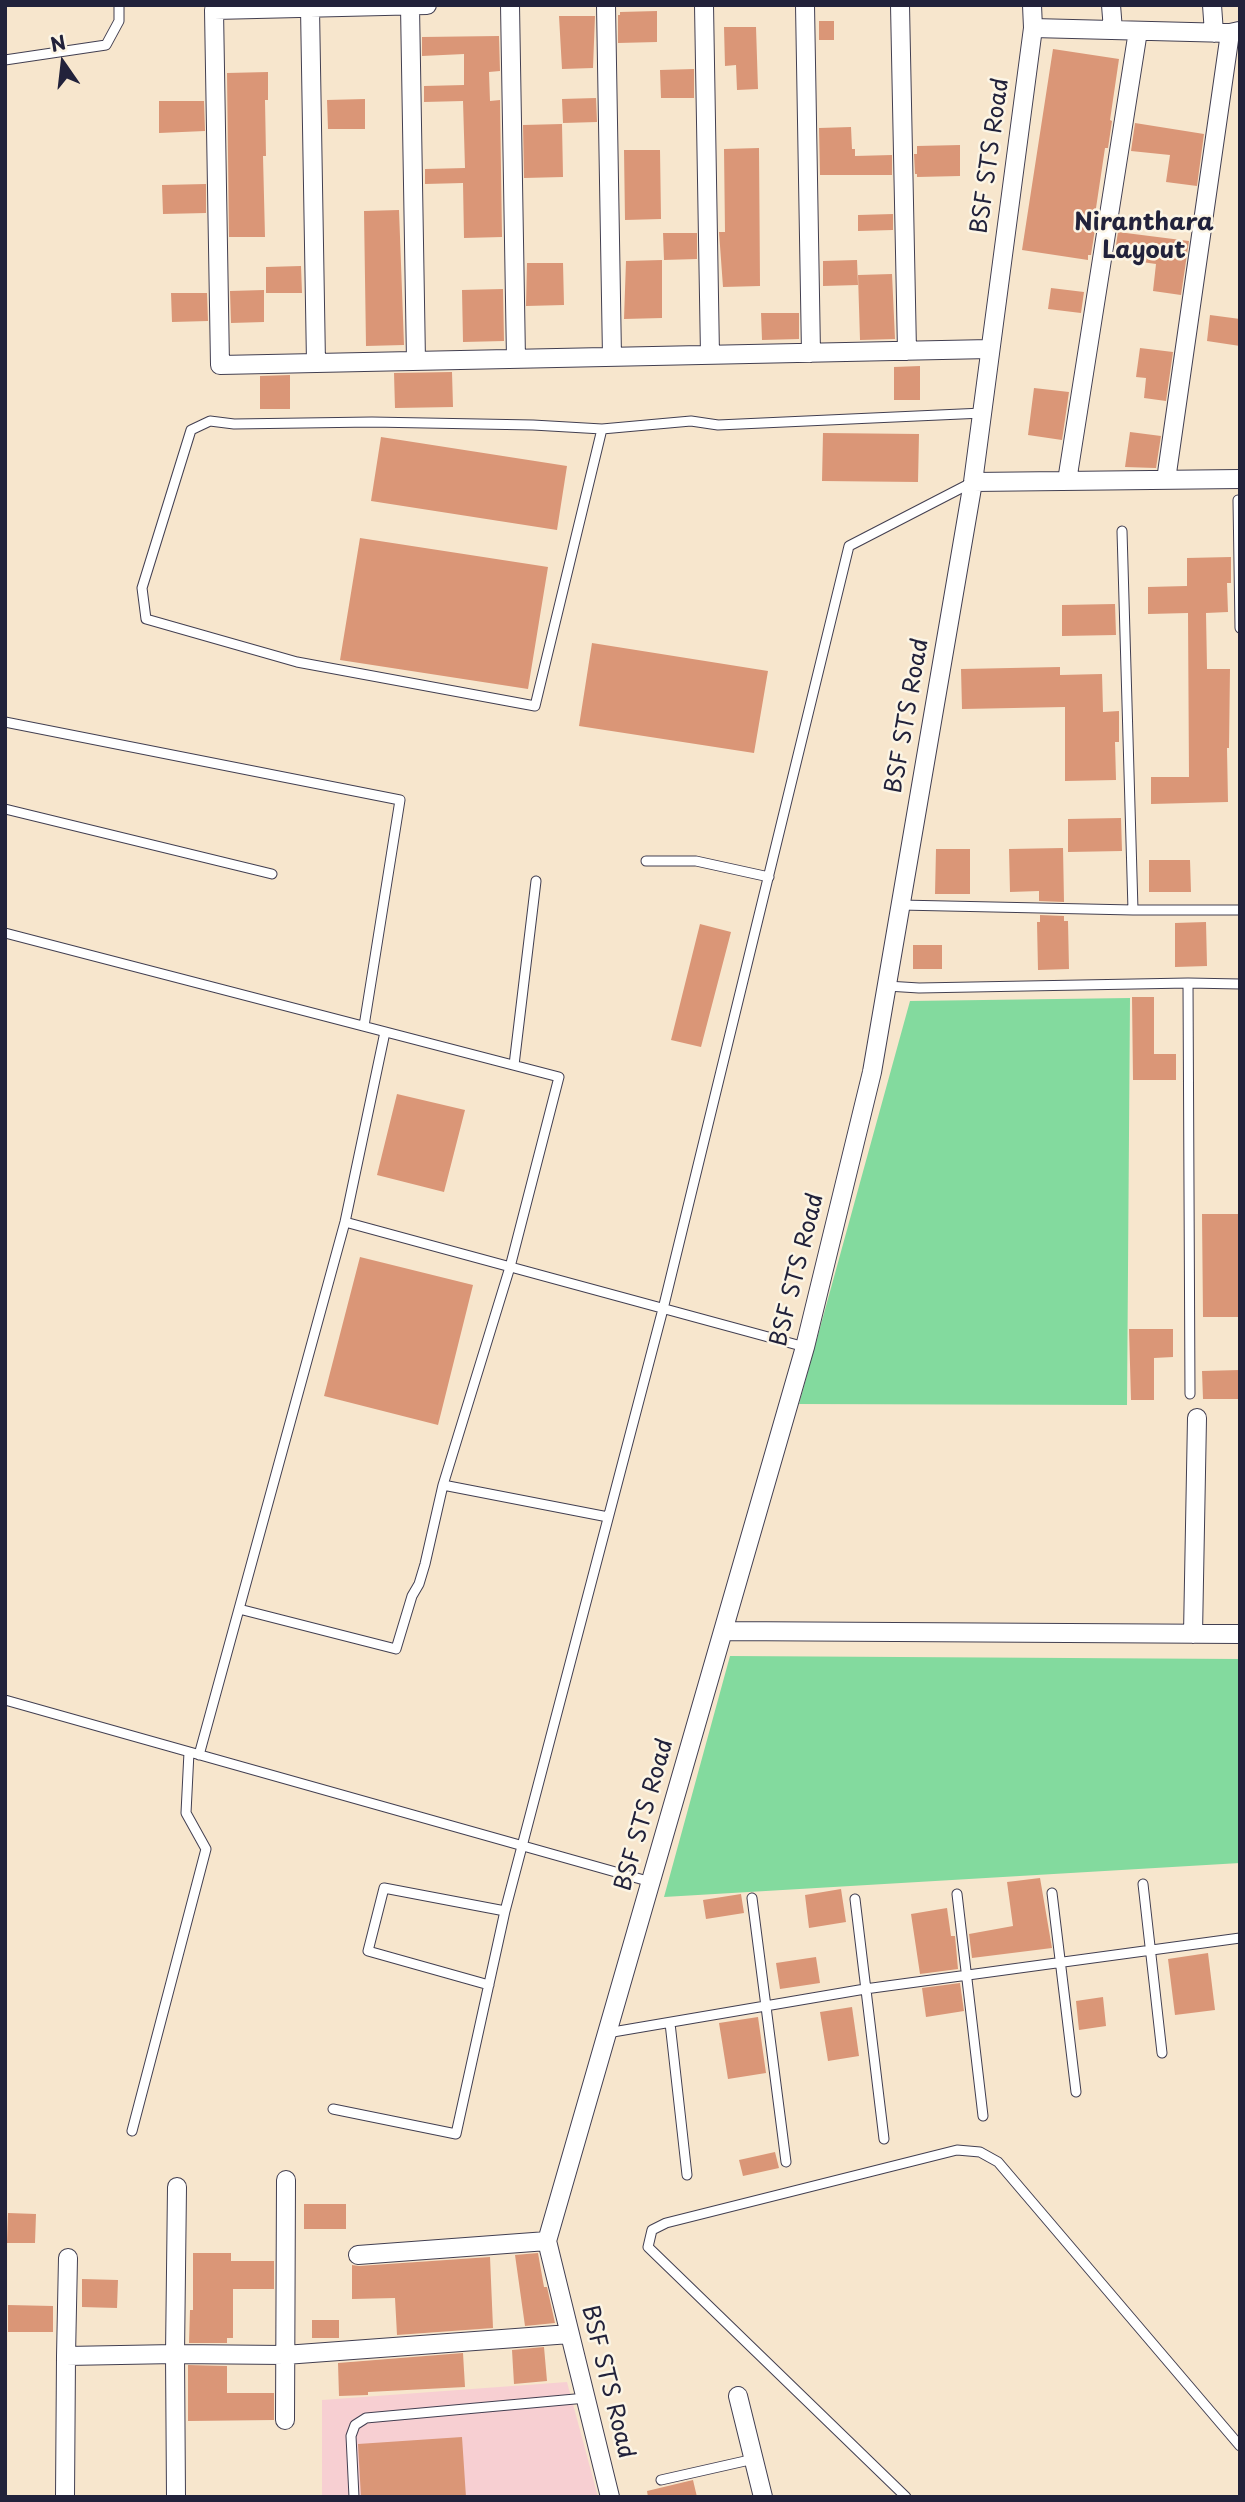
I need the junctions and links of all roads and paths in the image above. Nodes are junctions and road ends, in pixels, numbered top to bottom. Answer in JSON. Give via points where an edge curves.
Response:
{"nodes":[{"id":1,"x":119,"y":5,"type":"edge"},
{"id":2,"x":427,"y":5,"type":"edge"},
{"id":3,"x":510,"y":5,"type":"edge"},
{"id":4,"x":606,"y":5,"type":"edge"},
{"id":5,"x":704,"y":5,"type":"edge"},
{"id":6,"x":805,"y":5,"type":"edge"},
{"id":7,"x":900,"y":5,"type":"edge"},
{"id":8,"x":1032,"y":5,"type":"edge"},
{"id":9,"x":1111,"y":5,"type":"edge"},
{"id":10,"x":1212,"y":5,"type":"edge"},
{"id":11,"x":410,"y":6,"type":"edge"},
{"id":12,"x":310,"y":8,"type":"junction"},
{"id":13,"x":1033,"y":28,"type":"junction"},
{"id":14,"x":1112,"y":30,"type":"junction"},
{"id":15,"x":1138,"y":31,"type":"junction"},
{"id":16,"x":1228,"y":32,"type":"edge"},
{"id":17,"x":5,"y":60,"type":"edge"},
{"id":18,"x":990,"y":349,"type":"junction"},
{"id":19,"x":906,"y":351,"type":"junction"},
{"id":20,"x":811,"y":353,"type":"junction"},
{"id":21,"x":710,"y":355,"type":"junction"},
{"id":22,"x":612,"y":357,"type":"junction"},
{"id":23,"x":516,"y":359,"type":"junction"},
{"id":24,"x":416,"y":361,"type":"junction"},
{"id":25,"x":316,"y":363,"type":"junction"},
{"id":26,"x":983,"y":413,"type":"junction"},
{"id":27,"x":602,"y":429,"type":"junction"},
{"id":28,"x":1240,"y":479,"type":"edge"},
{"id":29,"x":1166,"y":480,"type":"junction"},
{"id":30,"x":1067,"y":481,"type":"junction"},
{"id":31,"x":973,"y":482,"type":"junction"},
{"id":32,"x":1238,"y":500,"type":"dead end"},
{"id":33,"x":1122,"y":531,"type":"dead end"},
{"id":34,"x":1240,"y":628,"type":"edge"},
{"id":35,"x":5,"y":722,"type":"edge"},
{"id":36,"x":5,"y":809,"type":"edge"},
{"id":37,"x":646,"y":861,"type":"dead end"},
{"id":38,"x":272,"y":874,"type":"dead end"},
{"id":39,"x":769,"y":877,"type":"junction"},
{"id":40,"x":536,"y":881,"type":"dead end"},
{"id":41,"x":900,"y":905,"type":"junction"},
{"id":42,"x":1133,"y":910,"type":"junction"},
{"id":43,"x":1240,"y":910,"type":"edge"},
{"id":44,"x":5,"y":933,"type":"edge"},
{"id":45,"x":1188,"y":983,"type":"junction"},
{"id":46,"x":1240,"y":984,"type":"edge"},
{"id":47,"x":887,"y":986,"type":"junction"},
{"id":48,"x":364,"y":1026,"type":"junction"},
{"id":49,"x":385,"y":1032,"type":"junction"},
{"id":50,"x":514,"y":1065,"type":"junction"},
{"id":51,"x":345,"y":1222,"type":"junction"},
{"id":52,"x":510,"y":1267,"type":"junction"},
{"id":53,"x":663,"y":1308,"type":"junction"},
{"id":54,"x":805,"y":1347,"type":"junction"},
{"id":55,"x":1190,"y":1394,"type":"dead end"},
{"id":56,"x":1197,"y":1418,"type":"dead end"},
{"id":57,"x":443,"y":1485,"type":"junction"},
{"id":58,"x":608,"y":1517,"type":"junction"},
{"id":59,"x":239,"y":1609,"type":"junction"},
{"id":60,"x":723,"y":1631,"type":"junction"},
{"id":61,"x":1193,"y":1634,"type":"junction"},
{"id":62,"x":1240,"y":1634,"type":"edge"},
{"id":63,"x":5,"y":1700,"type":"edge"},
{"id":64,"x":189,"y":1752,"type":"junction"},
{"id":65,"x":199,"y":1755,"type":"junction"},
{"id":66,"x":522,"y":1846,"type":"junction"},
{"id":67,"x":651,"y":1882,"type":"junction"},
{"id":68,"x":1143,"y":1884,"type":"dead end"},
{"id":69,"x":1052,"y":1893,"type":"dead end"},
{"id":70,"x":957,"y":1894,"type":"dead end"},
{"id":71,"x":752,"y":1898,"type":"dead end"},
{"id":72,"x":856,"y":1899,"type":"dead end"},
{"id":73,"x":505,"y":1911,"type":"junction"},
{"id":74,"x":1240,"y":1938,"type":"edge"},
{"id":75,"x":1151,"y":1950,"type":"junction"},
{"id":76,"x":1060,"y":1964,"type":"junction"},
{"id":77,"x":967,"y":1975,"type":"junction"},
{"id":78,"x":489,"y":1985,"type":"junction"},
{"id":79,"x":865,"y":1989,"type":"junction"},
{"id":80,"x":764,"y":2007,"type":"junction"},
{"id":81,"x":670,"y":2023,"type":"junction"},
{"id":82,"x":607,"y":2034,"type":"junction"},
{"id":83,"x":1162,"y":2053,"type":"dead end"},
{"id":84,"x":1076,"y":2092,"type":"dead end"},
{"id":85,"x":333,"y":2109,"type":"dead end"},
{"id":86,"x":983,"y":2116,"type":"dead end"},
{"id":87,"x":132,"y":2131,"type":"dead end"},
{"id":88,"x":884,"y":2139,"type":"dead end"},
{"id":89,"x":786,"y":2162,"type":"dead end"},
{"id":90,"x":687,"y":2175,"type":"dead end"},
{"id":91,"x":286,"y":2180,"type":"dead end"},
{"id":92,"x":177,"y":2187,"type":"dead end"},
{"id":93,"x":547,"y":2241,"type":"junction"},
{"id":94,"x":358,"y":2255,"type":"dead end"},
{"id":95,"x":68,"y":2258,"type":"dead end"},
{"id":96,"x":570,"y":2334,"type":"junction"},
{"id":97,"x":175,"y":2354,"type":"junction"},
{"id":98,"x":285,"y":2355,"type":"junction"},
{"id":99,"x":66,"y":2356,"type":"junction"},
{"id":100,"x":738,"y":2396,"type":"dead end"},
{"id":101,"x":586,"y":2398,"type":"junction"},
{"id":102,"x":285,"y":2420,"type":"dead end"},
{"id":103,"x":1240,"y":2446,"type":"edge"},
{"id":104,"x":754,"y":2459,"type":"junction"},
{"id":105,"x":661,"y":2480,"type":"dead end"},
{"id":106,"x":65,"y":2497,"type":"edge"},
{"id":107,"x":176,"y":2497,"type":"edge"},
{"id":108,"x":354,"y":2497,"type":"edge"},
{"id":109,"x":610,"y":2497,"type":"edge"},
{"id":110,"x":763,"y":2497,"type":"edge"},
{"id":111,"x":906,"y":2497,"type":"edge"}],
"edges":[{"from":1,"to":17,"type":"lane","via":[[119,21],[106,45]]},
{"from":2,"to":11,"type":"street"},
{"from":3,"to":23,"type":"street"},
{"from":4,"to":22,"type":"street"},
{"from":5,"to":21,"type":"street"},
{"from":6,"to":20,"type":"street"},
{"from":7,"to":19,"type":"street"},
{"from":8,"to":13,"type":"street","name":"BSF STS Road"},
{"from":9,"to":14,"type":"street"},
{"from":10,"to":16,"type":"street"},
{"from":11,"to":12,"type":"street"},
{"from":11,"to":24,"type":"street"},
{"from":12,"to":25,"type":"street"},
{"from":12,"to":25,"type":"street","via":[[214,10],[214,51],[220,365]]},
{"from":13,"to":14,"type":"street"},
{"from":13,"to":18,"type":"street","name":"BSF STS Road"},
{"from":14,"to":15,"type":"street"},
{"from":15,"to":16,"type":"street"},
{"from":15,"to":30,"type":"street"},
{"from":16,"to":29,"type":"street"},
{"from":18,"to":19,"type":"street"},
{"from":18,"to":26,"type":"street","name":"BSF STS Road"},
{"from":19,"to":20,"type":"street"},
{"from":20,"to":21,"type":"street"},
{"from":21,"to":22,"type":"street"},
{"from":22,"to":23,"type":"street"},
{"from":23,"to":24,"type":"street"},
{"from":24,"to":25,"type":"street"},
{"from":26,"to":27,"type":"lane","via":[[718,425],[691,421]]},
{"from":26,"to":31,"type":"street","name":"BSF STS Road"},
{"from":27,"to":27,"type":"lane","via":[[535,706],[297,662],[146,619],[142,588],[191,430],[210,421]]},
{"from":28,"to":29,"type":"street"},
{"from":29,"to":30,"type":"street"},
{"from":30,"to":31,"type":"street"},
{"from":31,"to":39,"type":"lane","via":[[849,546]]},
{"from":31,"to":41,"type":"street","name":"BSF STS Road"},
{"from":32,"to":34,"type":"lane"},
{"from":33,"to":42,"type":"lane"},
{"from":35,"to":48,"type":"lane","via":[[400,800]]},
{"from":36,"to":38,"type":"lane"},
{"from":37,"to":39,"type":"lane","via":[[696,861]]},
{"from":39,"to":53,"type":"lane"},
{"from":40,"to":50,"type":"lane"},
{"from":41,"to":42,"type":"lane"},
{"from":41,"to":47,"type":"street","name":"BSF STS Road"},
{"from":42,"to":43,"type":"lane"},
{"from":44,"to":48,"type":"lane"},
{"from":45,"to":46,"type":"lane"},
{"from":45,"to":47,"type":"lane"},
{"from":45,"to":55,"type":"lane"},
{"from":47,"to":54,"type":"street","name":"BSF STS Road","via":[[872,1072]]},
{"from":48,"to":49,"type":"lane"},
{"from":49,"to":50,"type":"lane"},
{"from":49,"to":51,"type":"lane"},
{"from":50,"to":52,"type":"lane","via":[[559,1077]]},
{"from":51,"to":52,"type":"lane"},
{"from":51,"to":59,"type":"lane"},
{"from":52,"to":53,"type":"lane"},
{"from":52,"to":57,"type":"lane"},
{"from":53,"to":54,"type":"lane"},
{"from":53,"to":58,"type":"lane"},
{"from":54,"to":60,"type":"street","name":"BSF STS Road"},
{"from":56,"to":61,"type":"street"},
{"from":57,"to":58,"type":"lane"},
{"from":57,"to":59,"type":"lane","via":[[425,1564],[396,1649]]},
{"from":58,"to":66,"type":"lane"},
{"from":59,"to":65,"type":"lane"},
{"from":60,"to":61,"type":"street"},
{"from":60,"to":67,"type":"street","name":"BSF STS Road"},
{"from":61,"to":62,"type":"street"},
{"from":63,"to":64,"type":"lane"},
{"from":64,"to":65,"type":"lane"},
{"from":64,"to":87,"type":"lane","via":[[186,1813],[206,1849]]},
{"from":65,"to":66,"type":"lane"},
{"from":66,"to":67,"type":"lane"},
{"from":66,"to":73,"type":"lane"},
{"from":67,"to":82,"type":"street","name":"BSF STS Road"},
{"from":68,"to":75,"type":"lane"},
{"from":69,"to":76,"type":"lane"},
{"from":70,"to":77,"type":"lane"},
{"from":71,"to":80,"type":"lane"},
{"from":72,"to":79,"type":"lane"},
{"from":73,"to":78,"type":"lane"},
{"from":73,"to":78,"type":"lane","via":[[384,1888],[368,1951]]},
{"from":74,"to":75,"type":"lane"},
{"from":75,"to":76,"type":"lane"},
{"from":75,"to":83,"type":"lane"},
{"from":76,"to":77,"type":"lane"},
{"from":76,"to":84,"type":"lane"},
{"from":77,"to":79,"type":"lane"},
{"from":77,"to":86,"type":"lane"},
{"from":78,"to":85,"type":"lane","via":[[456,2134]]},
{"from":79,"to":80,"type":"lane"},
{"from":79,"to":88,"type":"lane"},
{"from":80,"to":81,"type":"lane"},
{"from":80,"to":89,"type":"lane"},
{"from":81,"to":82,"type":"lane"},
{"from":81,"to":90,"type":"lane"},
{"from":82,"to":93,"type":"street","name":"BSF STS Road"},
{"from":91,"to":98,"type":"street"},
{"from":92,"to":97,"type":"street"},
{"from":93,"to":94,"type":"street"},
{"from":93,"to":96,"type":"street","name":"BSF STS Road"},
{"from":95,"to":99,"type":"street"},
{"from":96,"to":98,"type":"street"},
{"from":96,"to":101,"type":"street","name":"BSF STS Road"},
{"from":97,"to":98,"type":"street"},
{"from":97,"to":99,"type":"street"},
{"from":97,"to":107,"type":"street"},
{"from":98,"to":102,"type":"street"},
{"from":99,"to":106,"type":"street"},
{"from":100,"to":104,"type":"street"},
{"from":101,"to":108,"type":"lane","via":[[366,2418],[355,2425],[351,2436]]},
{"from":101,"to":109,"type":"street","name":"BSF STS Road"},
{"from":103,"to":111,"type":"lane","via":[[998,2162],[980,2152],[957,2150],[652,2230],[648,2247]]},
{"from":104,"to":105,"type":"lane"},
{"from":104,"to":110,"type":"street"}]}
